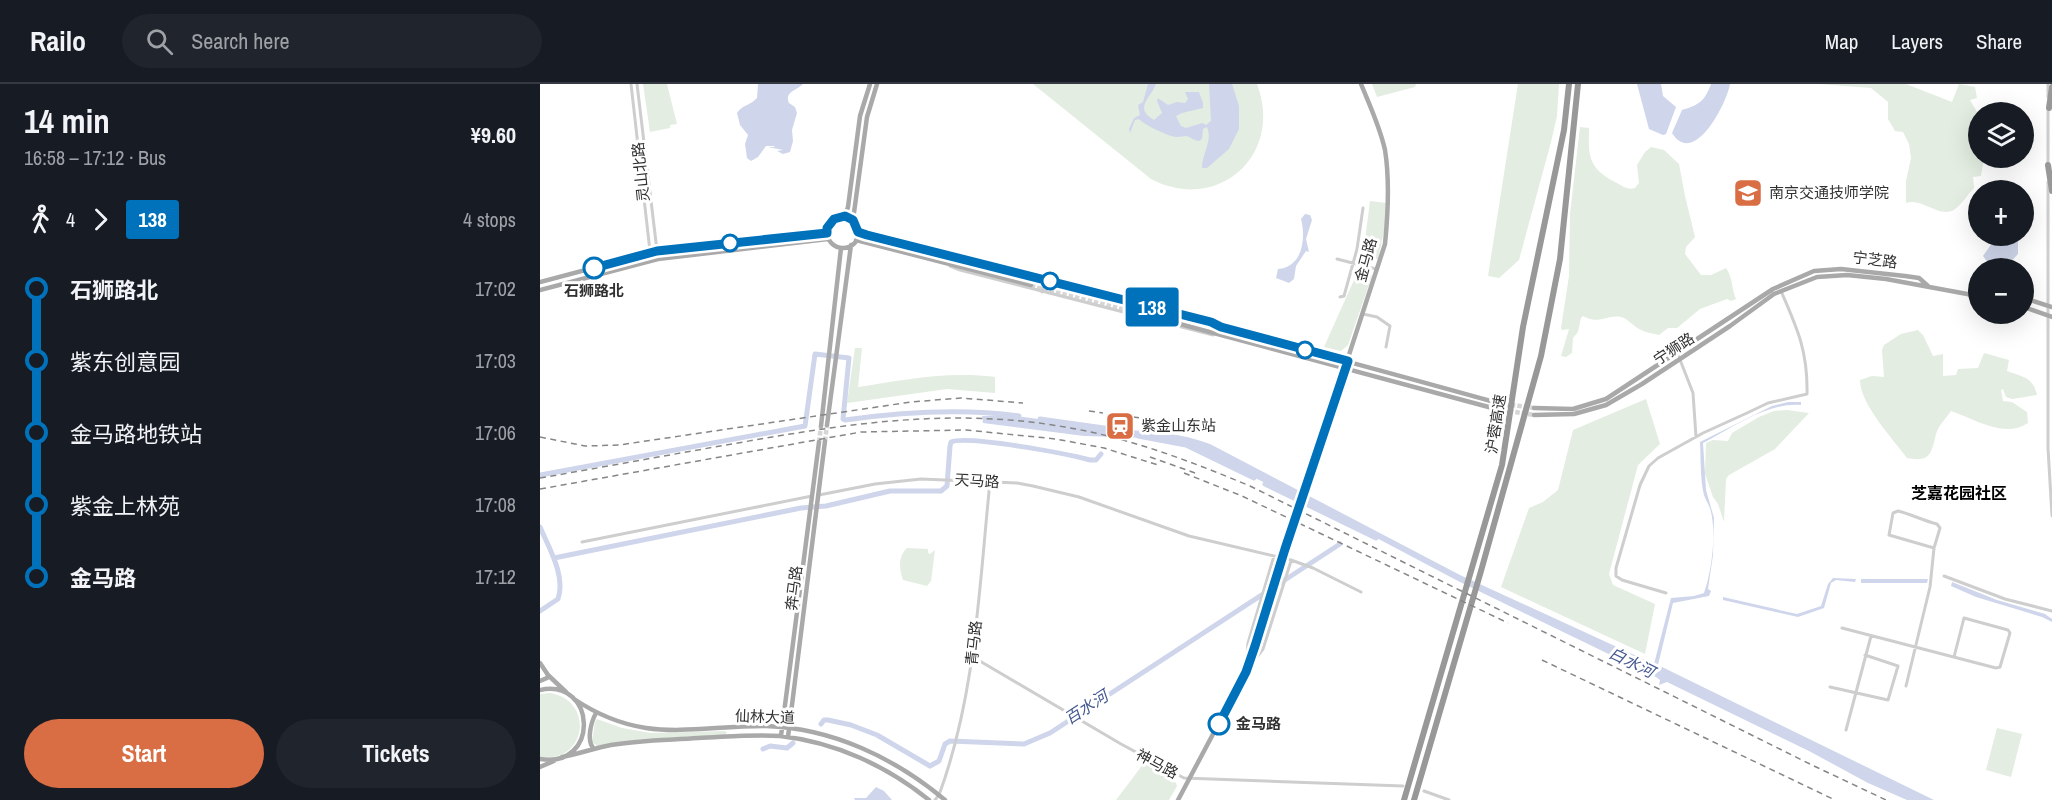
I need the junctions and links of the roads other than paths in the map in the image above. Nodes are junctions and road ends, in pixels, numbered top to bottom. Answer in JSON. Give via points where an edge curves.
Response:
{"nodes":[{"id":1,"x":631,"y":84,"type":"edge"},
{"id":2,"x":637,"y":84,"type":"edge"},
{"id":3,"x":870,"y":84,"type":"edge"},
{"id":4,"x":877,"y":84,"type":"edge"},
{"id":5,"x":1361,"y":84,"type":"edge"},
{"id":6,"x":1569,"y":84,"type":"edge"},
{"id":7,"x":1578,"y":84,"type":"edge"},
{"id":8,"x":2050,"y":85,"type":"edge"},
{"id":9,"x":2049,"y":108,"type":"joint"},
{"id":10,"x":2048,"y":165,"type":"junction"},
{"id":11,"x":2052,"y":191,"type":"edge"},
{"id":12,"x":1363,"y":208,"type":"dead end"},
{"id":13,"x":845,"y":216,"type":"junction"},
{"id":14,"x":853,"y":220,"type":"junction"},
{"id":15,"x":858,"y":232,"type":"junction"},
{"id":16,"x":827,"y":233,"type":"junction"},
{"id":17,"x":828,"y":239,"type":"junction"},
{"id":18,"x":856,"y":240,"type":"junction"},
{"id":19,"x":851,"y":245,"type":"junction"},
{"id":20,"x":842,"y":248,"type":"junction"},
{"id":21,"x":657,"y":251,"type":"junction"},
{"id":22,"x":650,"y":253,"type":"junction"},
{"id":23,"x":952,"y":258,"type":"junction"},
{"id":24,"x":655,"y":259,"type":"junction"},
{"id":25,"x":1337,"y":259,"type":"dead end"},
{"id":26,"x":1354,"y":263,"type":"junction"},
{"id":27,"x":948,"y":265,"type":"junction"},
{"id":28,"x":1377,"y":270,"type":"junction"},
{"id":29,"x":1816,"y":274,"type":"junction"},
{"id":30,"x":1045,"y":279,"type":"junction"},
{"id":31,"x":540,"y":282,"type":"edge"},
{"id":32,"x":540,"y":290,"type":"edge"},
{"id":33,"x":1781,"y":290,"type":"junction"},
{"id":34,"x":1042,"y":292,"type":"junction"},
{"id":35,"x":1968,"y":294,"type":"edge"},
{"id":36,"x":1340,"y":297,"type":"dead end"},
{"id":37,"x":2034,"y":301,"type":"edge"},
{"id":38,"x":1131,"y":302,"type":"junction"},
{"id":39,"x":2050,"y":307,"type":"edge"},
{"id":40,"x":2034,"y":311,"type":"edge"},
{"id":41,"x":1363,"y":314,"type":"junction"},
{"id":42,"x":1128,"y":315,"type":"junction"},
{"id":43,"x":2050,"y":317,"type":"edge"},
{"id":44,"x":1221,"y":327,"type":"junction"},
{"id":45,"x":1219,"y":335,"type":"junction"},
{"id":46,"x":1386,"y":347,"type":"dead end"},
{"id":47,"x":1677,"y":352,"type":"junction"},
{"id":48,"x":1681,"y":358,"type":"junction"},
{"id":49,"x":1348,"y":361,"type":"junction"},
{"id":50,"x":1345,"y":368,"type":"junction"},
{"id":51,"x":1534,"y":408,"type":"tunnel mouth"},
{"id":52,"x":1534,"y":415,"type":"tunnel mouth"},
{"id":53,"x":1696,"y":437,"type":"junction"},
{"id":54,"x":990,"y":482,"type":"junction"},
{"id":55,"x":818,"y":495,"type":"junction"},
{"id":56,"x":812,"y":496,"type":"junction"},
{"id":57,"x":2052,"y":516,"type":"edge"},
{"id":58,"x":582,"y":542,"type":"dead end"},
{"id":59,"x":1934,"y":548,"type":"junction"},
{"id":60,"x":1274,"y":556,"type":"junction"},
{"id":61,"x":1291,"y":560,"type":"junction"},
{"id":62,"x":1944,"y":576,"type":"dead end"},
{"id":63,"x":1361,"y":592,"type":"dead end"},
{"id":64,"x":1666,"y":593,"type":"dead end"},
{"id":65,"x":2052,"y":611,"type":"edge"},
{"id":66,"x":1842,"y":628,"type":"dead end"},
{"id":67,"x":1871,"y":636,"type":"junction"},
{"id":68,"x":1915,"y":647,"type":"junction"},
{"id":69,"x":1865,"y":655,"type":"junction"},
{"id":70,"x":973,"y":657,"type":"junction"},
{"id":71,"x":1954,"y":657,"type":"junction"},
{"id":72,"x":540,"y":663,"type":"edge"},
{"id":73,"x":1246,"y":672,"type":"junction"},
{"id":74,"x":548,"y":675,"type":"junction"},
{"id":75,"x":540,"y":681,"type":"edge"},
{"id":76,"x":1906,"y":686,"type":"dead end"},
{"id":77,"x":1830,"y":687,"type":"dead end"},
{"id":78,"x":540,"y":690,"type":"edge"},
{"id":79,"x":1856,"y":692,"type":"junction"},
{"id":80,"x":572,"y":698,"type":"junction"},
{"id":81,"x":596,"y":713,"type":"junction"},
{"id":82,"x":781,"y":727,"type":"junction"},
{"id":83,"x":789,"y":728,"type":"junction"},
{"id":84,"x":1846,"y":730,"type":"dead end"},
{"id":85,"x":781,"y":736,"type":"junction"},
{"id":86,"x":788,"y":737,"type":"junction"},
{"id":87,"x":594,"y":749,"type":"junction"},
{"id":88,"x":560,"y":758,"type":"junction"},
{"id":89,"x":540,"y":759,"type":"edge"},
{"id":90,"x":540,"y":767,"type":"edge"},
{"id":91,"x":915,"y":777,"type":"junction"},
{"id":92,"x":1190,"y":778,"type":"junction"},
{"id":93,"x":910,"y":785,"type":"junction"},
{"id":94,"x":1402,"y":786,"type":"dead end"},
{"id":95,"x":1424,"y":791,"type":"dead end"},
{"id":96,"x":937,"y":798,"type":"edge"},
{"id":97,"x":930,"y":800,"type":"edge"},
{"id":98,"x":945,"y":800,"type":"edge"},
{"id":99,"x":1178,"y":800,"type":"edge"},
{"id":100,"x":1406,"y":800,"type":"edge"},
{"id":101,"x":1415,"y":800,"type":"edge"},
{"id":102,"x":1449,"y":800,"type":"edge"}],
"edges":[{"from":1,"to":22,"type":"street","name":"灵山北路"},
{"from":2,"to":21,"type":"street","name":"灵山北路"},
{"from":3,"to":13,"type":"main road","via":[[860,116]]},
{"from":4,"to":14,"type":"main road","via":[[867,117]]},
{"from":5,"to":28,"type":"main road","name":"金马路","via":[[1380,133],[1388,174],[1388,221]]},
{"from":6,"to":100,"type":"highway","name":"沪蓉高速","via":[[1564,130],[1525,319],[1502,465]]},
{"from":7,"to":101,"type":"highway","name":"沪蓉高速","via":[[1560,259],[1540,356]]},
{"from":8,"to":9,"type":"highway"},
{"from":9,"to":10,"type":"street"},
{"from":10,"to":11,"type":"highway"},
{"from":10,"to":39,"type":"street"},
{"from":12,"to":26,"type":"street"},
{"from":13,"to":14,"type":"main road"},
{"from":13,"to":16,"type":"main road","via":[[834,219]]},
{"from":14,"to":15,"type":"main road"},
{"from":15,"to":18,"type":"main road"},
{"from":15,"to":23,"type":"main road"},
{"from":16,"to":17,"type":"main road"},
{"from":16,"to":21,"type":"main road"},
{"from":17,"to":20,"type":"main road"},
{"from":17,"to":24,"type":"main road"},
{"from":18,"to":19,"type":"main road"},
{"from":18,"to":27,"type":"main road"},
{"from":19,"to":20,"type":"main road"},
{"from":19,"to":20,"type":"main road","via":[[824,426]]},
{"from":21,"to":22,"type":"main road"},
{"from":21,"to":24,"type":"street","name":"灵山北路"},
{"from":22,"to":24,"type":"street","name":"灵山北路"},
{"from":22,"to":31,"type":"main road"},
{"from":23,"to":27,"type":"main road","via":[[1032,283]]},
{"from":23,"to":30,"type":"street"},
{"from":24,"to":32,"type":"main road"},
{"from":25,"to":26,"type":"street"},
{"from":26,"to":28,"type":"street"},
{"from":26,"to":36,"type":"street","via":[[1344,296]]},
{"from":27,"to":34,"type":"street"},
{"from":28,"to":41,"type":"main road","name":"金马路"},
{"from":29,"to":33,"type":"main road","name":"宁狮路"},
{"from":29,"to":35,"type":"main road","name":"宁芝路","via":[[1841,268],[1905,276],[1919,278],[1929,287]]},
{"from":29,"to":47,"type":"main road","name":"宁狮路","via":[[1773,289]]},
{"from":30,"to":34,"type":"street"},
{"from":30,"to":38,"type":"street"},
{"from":33,"to":48,"type":"main road","name":"宁狮路"},
{"from":33,"to":53,"type":"street","via":[[1802,342],[1807,393],[1768,404]]},
{"from":34,"to":42,"type":"street"},
{"from":37,"to":39,"type":"main road"},
{"from":38,"to":42,"type":"street"},
{"from":38,"to":44,"type":"street"},
{"from":39,"to":43,"type":"street"},
{"from":40,"to":43,"type":"main road"},
{"from":41,"to":46,"type":"street","via":[[1390,326]]},
{"from":41,"to":49,"type":"main road","name":"金马路"},
{"from":42,"to":45,"type":"street"},
{"from":43,"to":57,"type":"street"},
{"from":44,"to":45,"type":"main road","via":[[1139,311]]},
{"from":44,"to":49,"type":"main road"},
{"from":45,"to":50,"type":"main road"},
{"from":47,"to":48,"type":"street"},
{"from":47,"to":51,"type":"main road","name":"宁狮路","via":[[1593,404]]},
{"from":48,"to":52,"type":"main road","name":"宁狮路","via":[[1606,405],[1574,414]]},
{"from":48,"to":53,"type":"street","via":[[1693,393]]},
{"from":49,"to":50,"type":"main road","name":"金马路"},
{"from":49,"to":50,"type":"main road","via":[[1497,406]]},
{"from":50,"to":73,"type":"main road","name":"金马路"},
{"from":53,"to":64,"type":"street","via":[[1649,466],[1616,568],[1616,576],[1622,580]]},
{"from":54,"to":55,"type":"street","name":"天马路","via":[[890,482]]},
{"from":54,"to":60,"type":"street","name":"天马路","via":[[1065,493],[1189,536]]},
{"from":54,"to":70,"type":"street","name":"青马路"},
{"from":55,"to":56,"type":"street","name":"天马路"},
{"from":55,"to":56,"type":"main road","name":"奔马路","via":[[822,441]]},
{"from":55,"to":83,"type":"main road","name":"奔马路"},
{"from":56,"to":58,"type":"street","name":"天马路"},
{"from":56,"to":82,"type":"main road","name":"奔马路"},
{"from":59,"to":59,"type":"street","via":[[1938,524],[1898,511],[1893,513],[1889,535]]},
{"from":59,"to":68,"type":"street","via":[[1930,587]]},
{"from":60,"to":61,"type":"street","name":"天马路"},
{"from":60,"to":73,"type":"street","via":[[1248,643]]},
{"from":61,"to":63,"type":"street","name":"天马路"},
{"from":61,"to":73,"type":"street","via":[[1263,649]]},
{"from":62,"to":65,"type":"street","via":[[2005,599]]},
{"from":66,"to":67,"type":"street"},
{"from":67,"to":68,"type":"street"},
{"from":67,"to":69,"type":"street"},
{"from":68,"to":71,"type":"street"},
{"from":68,"to":76,"type":"street"},
{"from":69,"to":79,"type":"street"},
{"from":69,"to":79,"type":"street","via":[[1897,664],[1898,669],[1886,700]]},
{"from":70,"to":92,"type":"street","name":"神马路","via":[[1165,769]]},
{"from":70,"to":96,"type":"street","name":"青马路","via":[[956,744]]},
{"from":71,"to":71,"type":"street","via":[[2001,667],[2010,633],[1964,618]]},
{"from":72,"to":74,"type":"main road","name":"仙林大道"},
{"from":73,"to":92,"type":"main road"},
{"from":74,"to":75,"type":"main road"},
{"from":74,"to":80,"type":"main road","name":"仙林大道"},
{"from":77,"to":79,"type":"street"},
{"from":78,"to":80,"type":"main road","via":[[556,690]]},
{"from":79,"to":84,"type":"street"},
{"from":80,"to":81,"type":"main road","name":"仙林大道"},
{"from":80,"to":88,"type":"main road","via":[[582,712],[584,729],[579,744]]},
{"from":81,"to":82,"type":"main road","name":"仙林大道","via":[[649,730]]},
{"from":81,"to":87,"type":"main road","via":[[589,741]]},
{"from":82,"to":83,"type":"main road","name":"仙林大道"},
{"from":82,"to":85,"type":"main road","name":"奔马路"},
{"from":83,"to":86,"type":"main road","name":"奔马路"},
{"from":83,"to":91,"type":"main road","name":"仙林大道","via":[[819,733],[855,746]]},
{"from":85,"to":86,"type":"main road","name":"仙林大道"},
{"from":85,"to":87,"type":"main road","name":"仙林大道","via":[[669,740]]},
{"from":86,"to":93,"type":"main road","name":"仙林大道","via":[[851,754]]},
{"from":87,"to":88,"type":"main road","name":"仙林大道"},
{"from":88,"to":89,"type":"main road"},
{"from":88,"to":90,"type":"main road"},
{"from":91,"to":93,"type":"main road"},
{"from":91,"to":96,"type":"main road","name":"仙林大道"},
{"from":92,"to":94,"type":"street","name":"神马路"},
{"from":92,"to":99,"type":"main road"},
{"from":93,"to":97,"type":"main road","name":"仙林大道"},
{"from":95,"to":102,"type":"street"},
{"from":96,"to":98,"type":"main road","name":"仙林大道"}]}
